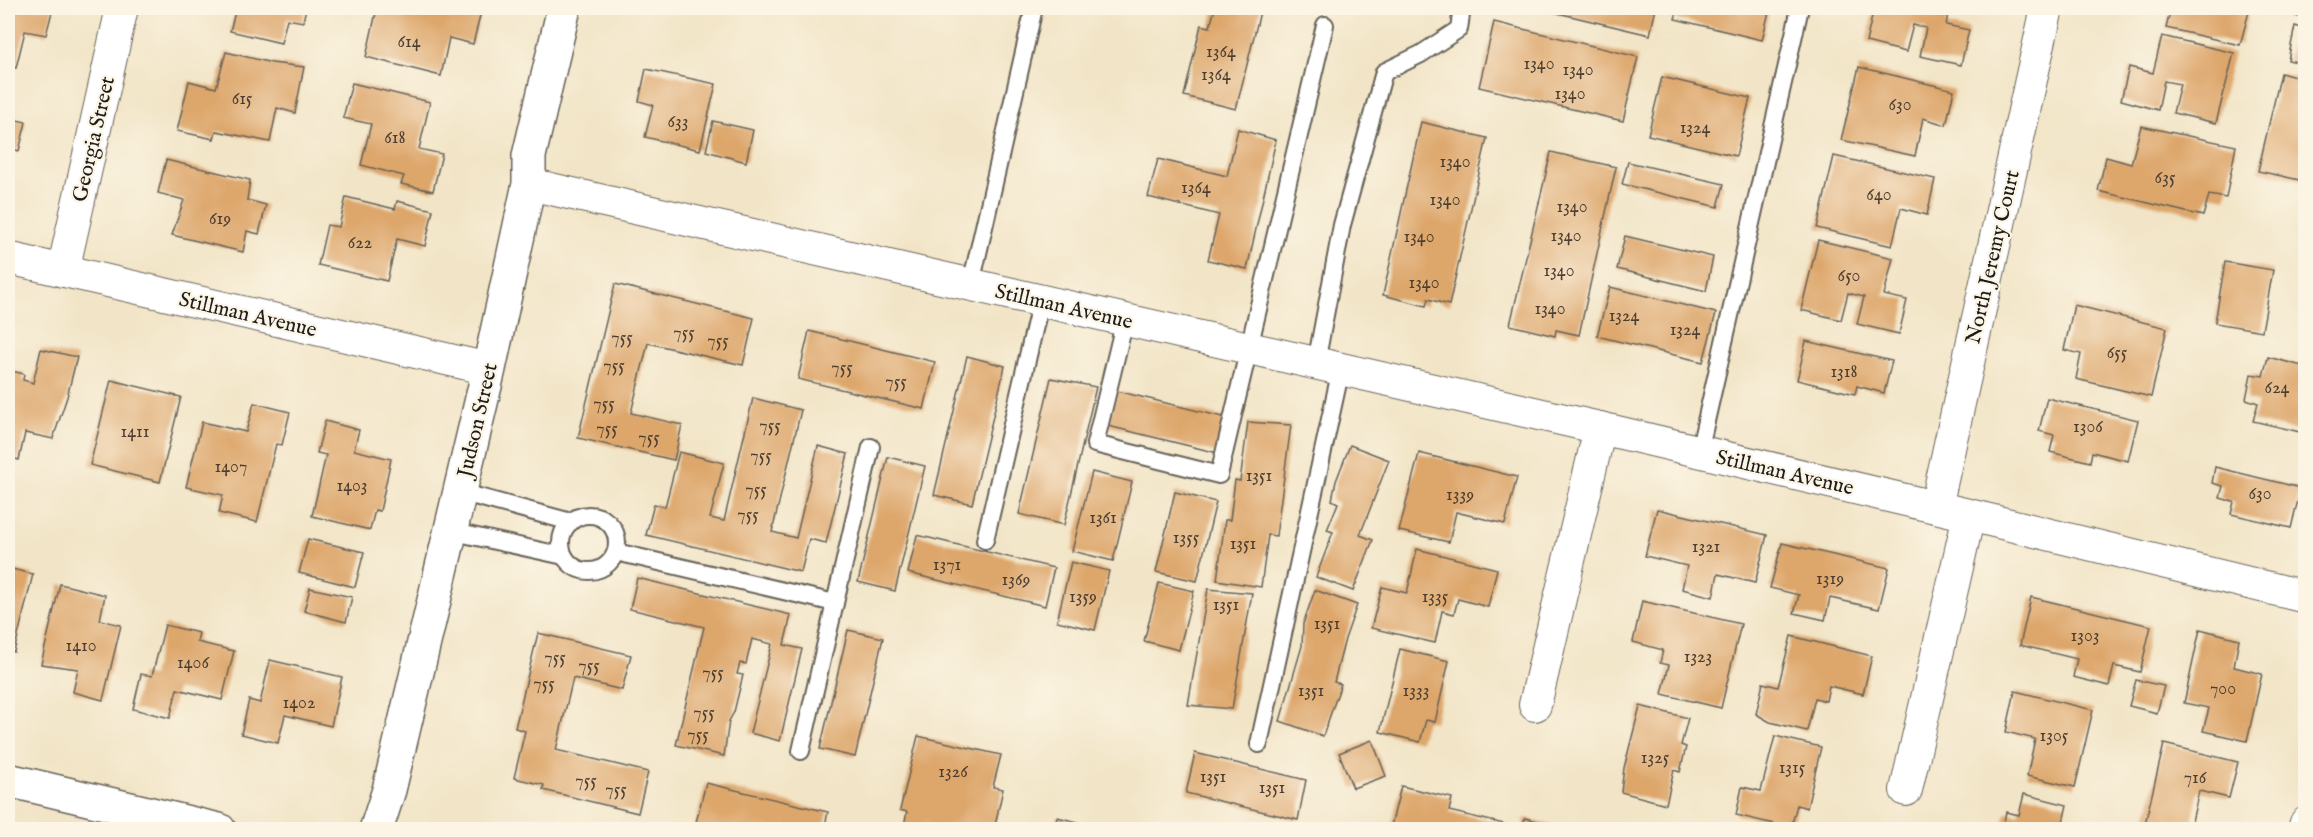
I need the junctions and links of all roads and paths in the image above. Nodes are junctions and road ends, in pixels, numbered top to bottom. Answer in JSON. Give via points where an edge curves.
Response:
{"nodes":[{"id":1,"x":122,"y":8,"type":"edge"},
{"id":2,"x":564,"y":8,"type":"edge"},
{"id":3,"x":1034,"y":8,"type":"edge"},
{"id":4,"x":1462,"y":8,"type":"edge"},
{"id":5,"x":1800,"y":8,"type":"edge"},
{"id":6,"x":2047,"y":8,"type":"edge"},
{"id":7,"x":1325,"y":25,"type":"dead end"},
{"id":8,"x":528,"y":184,"type":"junction"},
{"id":9,"x":8,"y":258,"type":"edge"},
{"id":10,"x":63,"y":271,"type":"junction"},
{"id":11,"x":970,"y":284,"type":"junction"},
{"id":12,"x":1041,"y":300,"type":"junction"},
{"id":13,"x":1125,"y":320,"type":"junction"},
{"id":14,"x":1250,"y":349,"type":"junction"},
{"id":15,"x":1329,"y":366,"type":"junction"},
{"id":16,"x":489,"y":369,"type":"junction"},
{"id":17,"x":1600,"y":428,"type":"junction"},
{"id":18,"x":870,"y":447,"type":"dead end"},
{"id":19,"x":1700,"y":452,"type":"junction"},
{"id":20,"x":460,"y":492,"type":"junction"},
{"id":21,"x":1936,"y":507,"type":"junction"},
{"id":22,"x":1969,"y":515,"type":"junction"},
{"id":23,"x":571,"y":522,"type":"junction"},
{"id":24,"x":450,"y":531,"type":"junction"},
{"id":25,"x":985,"y":540,"type":"dead end"},
{"id":26,"x":616,"y":552,"type":"junction"},
{"id":27,"x":564,"y":556,"type":"junction"},
{"id":28,"x":2306,"y":597,"type":"edge"},
{"id":29,"x":835,"y":603,"type":"junction"},
{"id":30,"x":1535,"y":705,"type":"dead end"},
{"id":31,"x":1259,"y":744,"type":"dead end"},
{"id":32,"x":801,"y":751,"type":"dead end"},
{"id":33,"x":8,"y":780,"type":"edge"},
{"id":34,"x":1906,"y":790,"type":"dead end"},
{"id":35,"x":2306,"y":823,"type":"edge"},
{"id":36,"x":219,"y":830,"type":"edge"},
{"id":37,"x":376,"y":830,"type":"edge"},
{"id":38,"x":2304,"y":830,"type":"edge"}],
"edges":[{"from":1,"to":10,"type":"street","name":"Georgia Street"},
{"from":2,"to":8,"type":"main road","name":"Judson Street","via":[[529,156]]},
{"from":3,"to":11,"type":"lane"},
{"from":4,"to":15,"type":"lane","via":[[1459,29],[1384,72],[1342,225]]},
{"from":5,"to":19,"type":"lane"},
{"from":6,"to":21,"type":"street","name":"North Jeremy Court"},
{"from":7,"to":14,"type":"lane"},
{"from":8,"to":11,"type":"street","name":"Stillman Avenue"},
{"from":8,"to":16,"type":"main road","name":"Judson Street"},
{"from":9,"to":10,"type":"street","name":"Stillman Avenue"},
{"from":10,"to":16,"type":"street","name":"Stillman Avenue"},
{"from":11,"to":12,"type":"street","name":"Stillman Avenue"},
{"from":12,"to":13,"type":"street","name":"Stillman Avenue"},
{"from":12,"to":25,"type":"lane"},
{"from":13,"to":14,"type":"street","name":"Stillman Avenue"},
{"from":13,"to":14,"type":"lane","via":[[1095,444],[1219,475]]},
{"from":14,"to":15,"type":"street","name":"Stillman Avenue"},
{"from":15,"to":17,"type":"street","name":"Stillman Avenue"},
{"from":15,"to":31,"type":"lane"},
{"from":16,"to":20,"type":"main road","name":"Judson Street"},
{"from":17,"to":19,"type":"street","name":"Stillman Avenue"},
{"from":17,"to":30,"type":"street"},
{"from":18,"to":29,"type":"lane"},
{"from":19,"to":21,"type":"street","name":"Stillman Avenue"},
{"from":20,"to":23,"type":"lane"},
{"from":20,"to":24,"type":"main road","name":"Judson Street"},
{"from":21,"to":22,"type":"street","name":"Stillman Avenue"},
{"from":22,"to":28,"type":"street","name":"Stillman Avenue"},
{"from":22,"to":34,"type":"street"},
{"from":23,"to":26,"type":"lane","via":[[588,515],[605,520],[616,534]]},
{"from":23,"to":27,"type":"lane","via":[[561,538]]},
{"from":24,"to":27,"type":"lane"},
{"from":24,"to":37,"type":"main road","name":"Judson Street","via":[[389,790]]},
{"from":26,"to":27,"type":"lane","via":[[605,567],[586,572]]},
{"from":26,"to":29,"type":"lane"},
{"from":29,"to":32,"type":"lane"},
{"from":33,"to":36,"type":"main road"},
{"from":35,"to":38,"type":"street"}]}
